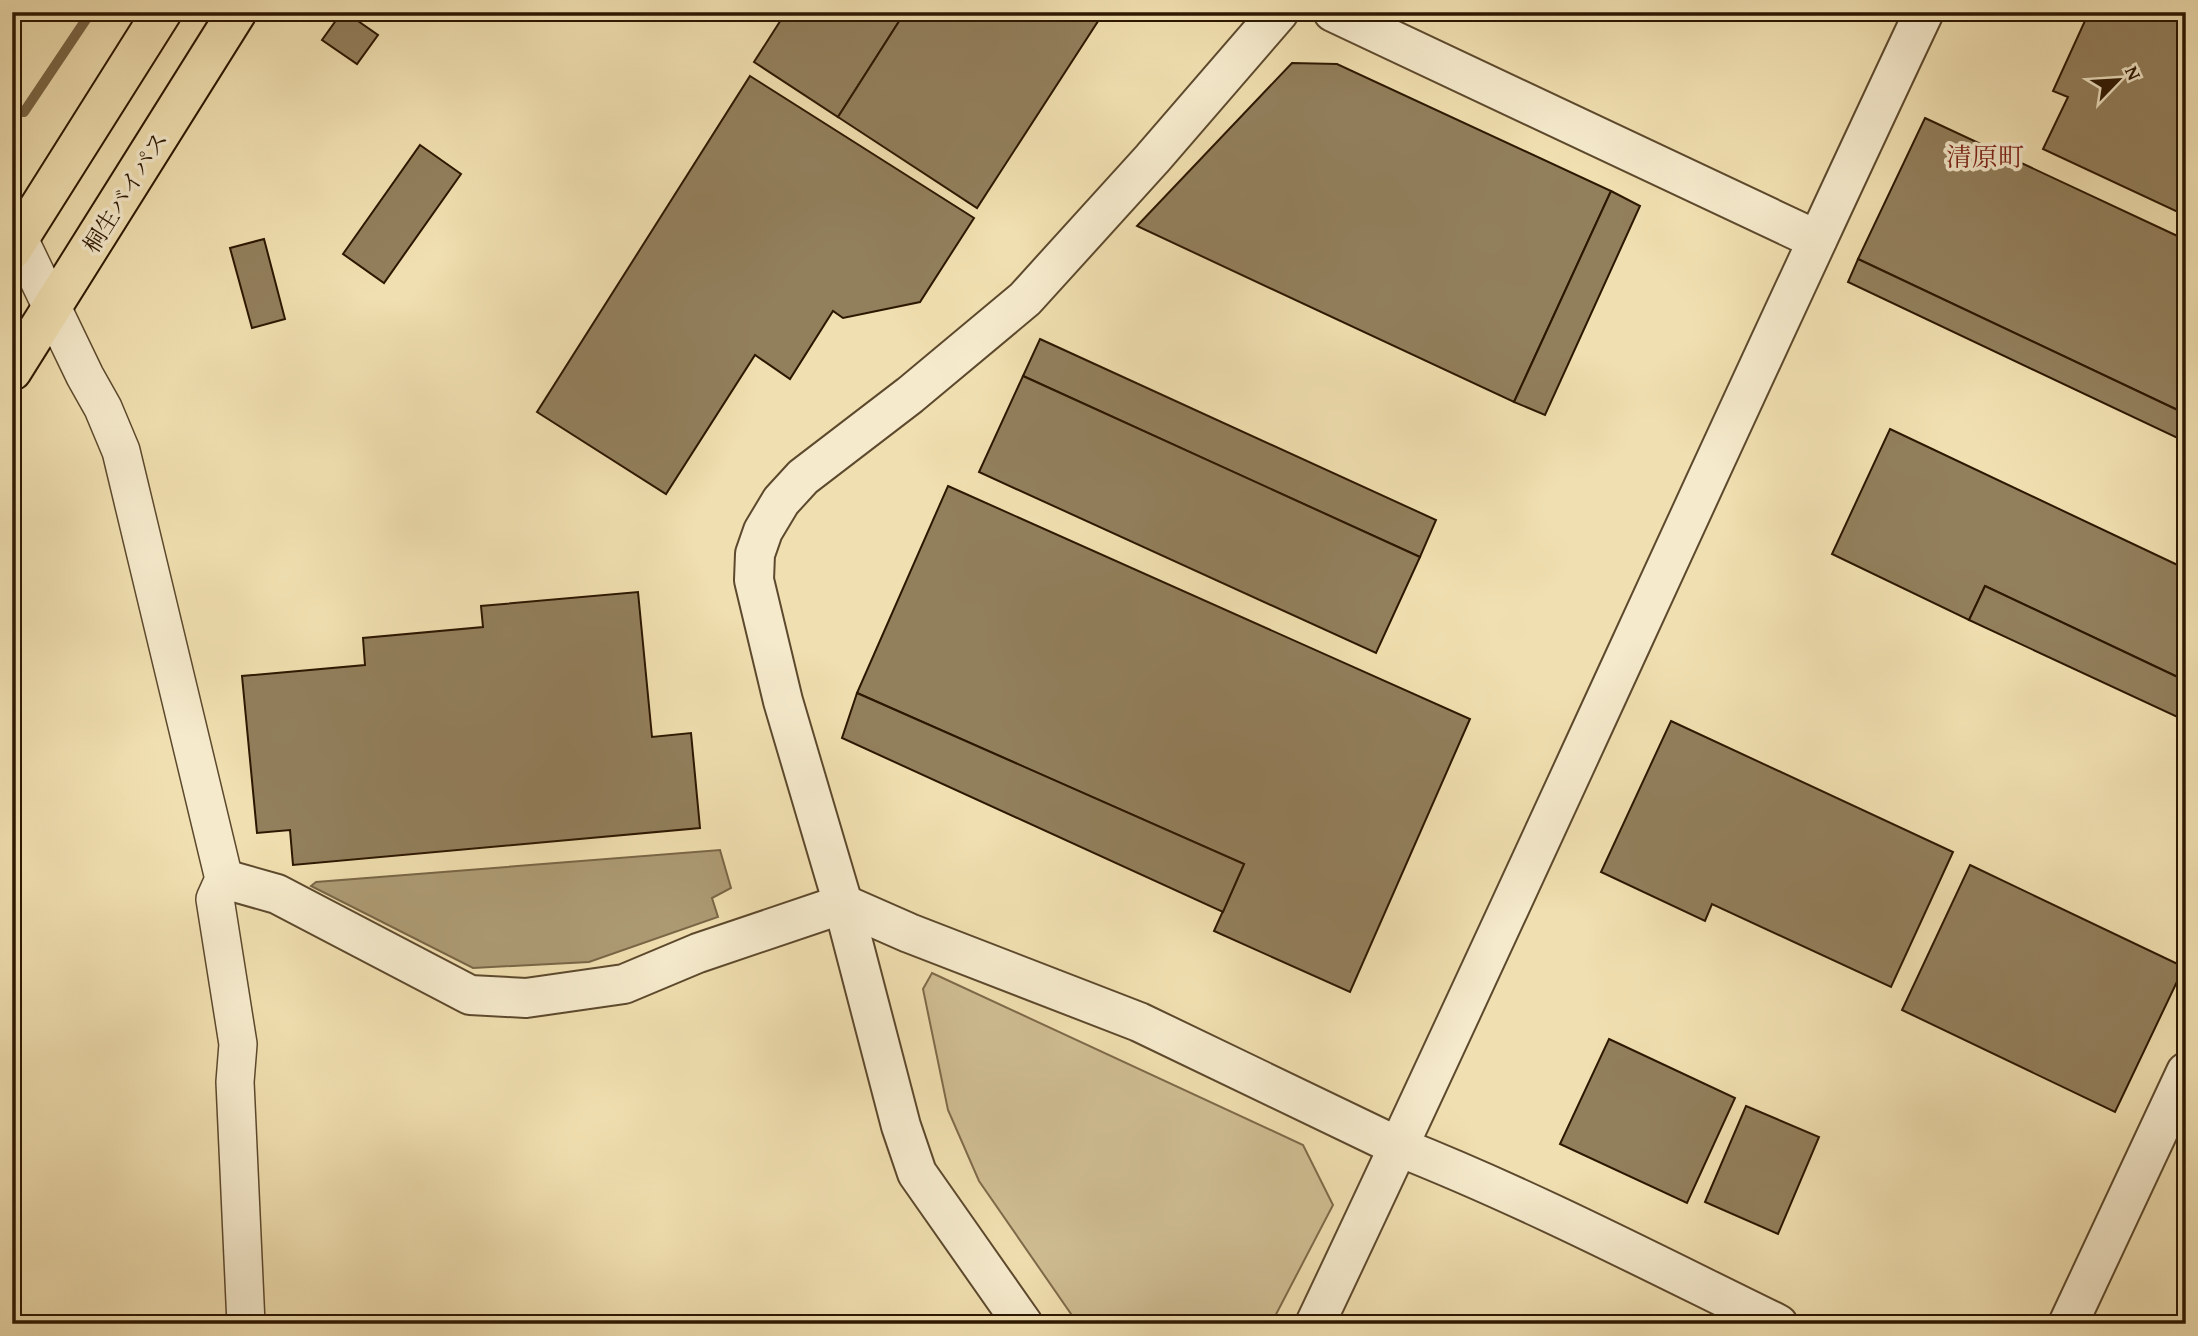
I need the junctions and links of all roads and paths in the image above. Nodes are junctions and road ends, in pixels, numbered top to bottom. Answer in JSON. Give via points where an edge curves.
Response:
{"nodes":[{"id":1,"x":162,"y":12,"type":"edge"},
{"id":2,"x":237,"y":12,"type":"edge"},
{"id":3,"x":1279,"y":12,"type":"edge"},
{"id":4,"x":1333,"y":12,"type":"edge"},
{"id":5,"x":1924,"y":12,"type":"edge"},
{"id":6,"x":14,"y":237,"type":"edge"},
{"id":7,"x":1816,"y":240,"type":"junction"},
{"id":8,"x":52,"y":307,"type":"junction"},
{"id":9,"x":12,"y":371,"type":"edge"},
{"id":10,"x":224,"y":879,"type":"junction"},
{"id":11,"x":843,"y":904,"type":"junction"},
{"id":12,"x":2186,"y":1072,"type":"edge"},
{"id":13,"x":1399,"y":1147,"type":"junction"},
{"id":14,"x":246,"y":1324,"type":"edge"},
{"id":15,"x":1023,"y":1324,"type":"edge"},
{"id":16,"x":1315,"y":1324,"type":"edge"},
{"id":17,"x":1778,"y":1324,"type":"edge"},
{"id":18,"x":2067,"y":1324,"type":"edge"}],
"edges":[{"from":1,"to":6,"type":"highway"},
{"from":2,"to":8,"type":"highway","name":"桐生バイパス"},
{"from":3,"to":11,"type":"street","via":[[1025,299],[803,477],[763,531],[755,554],[754,580],[783,701]]},
{"from":4,"to":7,"type":"street"},
{"from":5,"to":7,"type":"street"},
{"from":6,"to":8,"type":"street"},
{"from":7,"to":13,"type":"street"},
{"from":8,"to":9,"type":"highway","name":"桐生バイパス"},
{"from":8,"to":10,"type":"street","via":[[121,451]]},
{"from":10,"to":11,"type":"street","via":[[277,894],[470,995],[526,998],[624,984],[698,953]]},
{"from":10,"to":14,"type":"street","via":[[215,899],[238,1044],[235,1082]]},
{"from":11,"to":13,"type":"street","via":[[1139,1022]]},
{"from":11,"to":15,"type":"street","via":[[917,1173]]},
{"from":12,"to":18,"type":"street"},
{"from":13,"to":16,"type":"street"},
{"from":13,"to":17,"type":"street","via":[[1553,1215]]}]}
